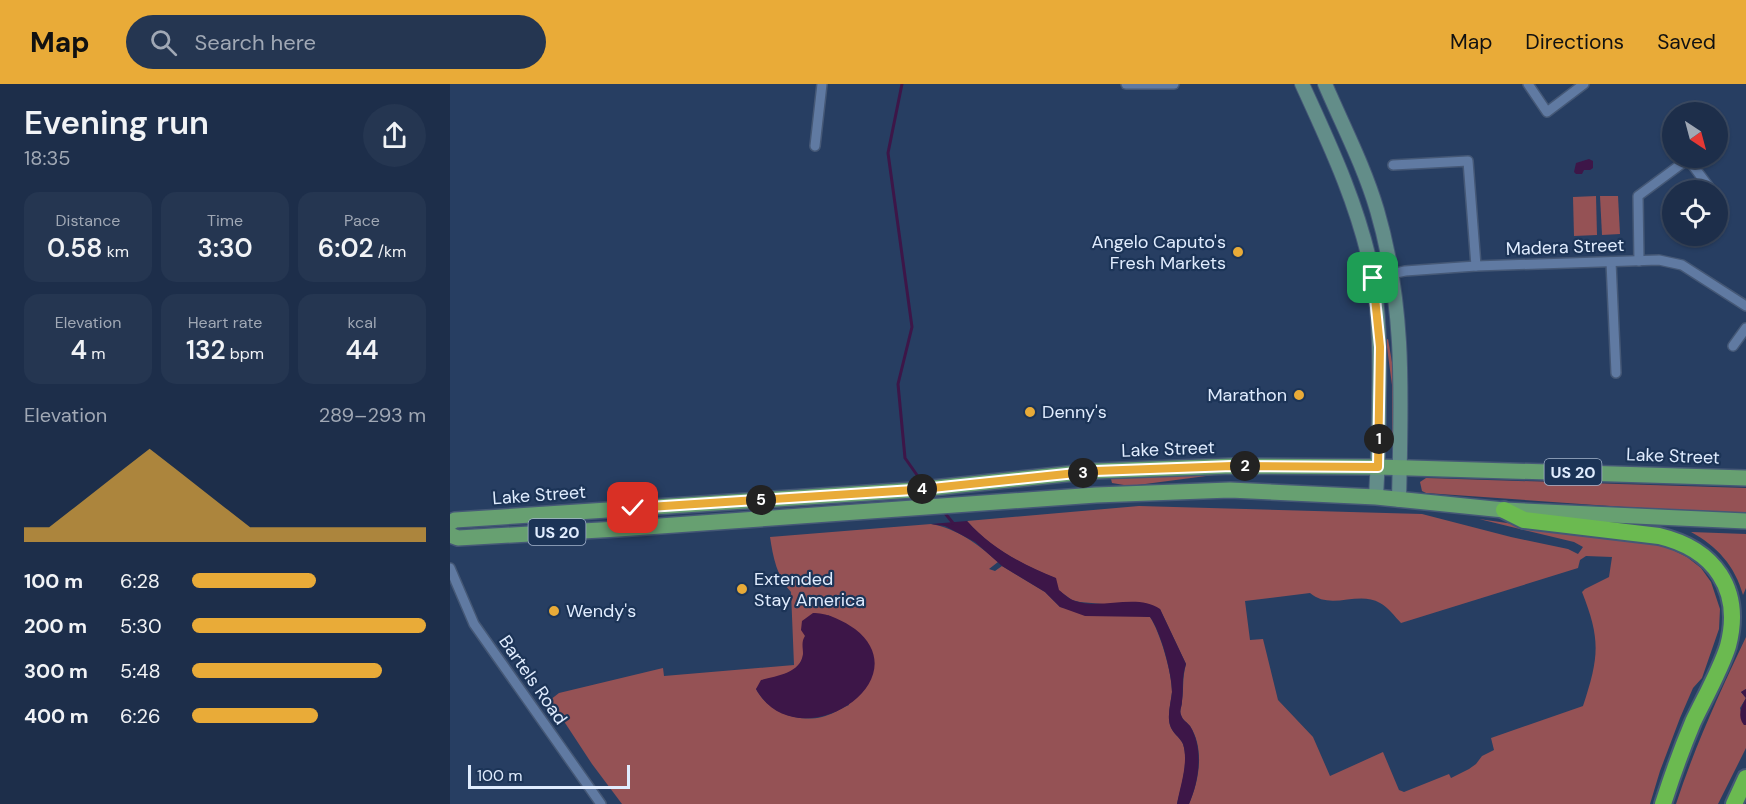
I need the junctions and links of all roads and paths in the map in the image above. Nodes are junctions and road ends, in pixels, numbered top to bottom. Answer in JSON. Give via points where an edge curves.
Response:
{"nodes":[{"id":1,"x":822,"y":84,"type":"edge"},
{"id":2,"x":1126,"y":84,"type":"edge"},
{"id":3,"x":1174,"y":84,"type":"edge"},
{"id":4,"x":1302,"y":84,"type":"edge"},
{"id":5,"x":1325,"y":84,"type":"edge"},
{"id":6,"x":1528,"y":84,"type":"edge"},
{"id":7,"x":1584,"y":84,"type":"edge"},
{"id":8,"x":815,"y":146,"type":"dead end"},
{"id":9,"x":1393,"y":165,"type":"dead end"},
{"id":10,"x":1704,"y":180,"type":"edge"},
{"id":11,"x":1639,"y":261,"type":"junction"},
{"id":12,"x":1611,"y":262,"type":"junction"},
{"id":13,"x":1476,"y":266,"type":"junction"},
{"id":14,"x":1392,"y":274,"type":"junction"},
{"id":15,"x":1373,"y":278,"type":"junction"},
{"id":16,"x":1746,"y":306,"type":"edge"},
{"id":17,"x":1746,"y":328,"type":"edge"},
{"id":18,"x":1733,"y":346,"type":"dead end"},
{"id":19,"x":1616,"y":373,"type":"dead end"},
{"id":20,"x":1378,"y":467,"type":"junction"},
{"id":21,"x":1400,"y":468,"type":"junction"},
{"id":22,"x":1746,"y":478,"type":"edge"},
{"id":23,"x":1376,"y":497,"type":"junction"},
{"id":24,"x":1399,"y":500,"type":"junction"},
{"id":25,"x":1504,"y":510,"type":"junction"},
{"id":26,"x":1746,"y":521,"type":"edge"},
{"id":27,"x":450,"y":523,"type":"edge"},
{"id":28,"x":450,"y":535,"type":"edge"},
{"id":29,"x":450,"y":568,"type":"edge"},
{"id":30,"x":1746,"y":778,"type":"edge"},
{"id":31,"x":601,"y":804,"type":"edge"},
{"id":32,"x":1663,"y":804,"type":"edge"},
{"id":33,"x":1734,"y":804,"type":"edge"}],
"edges":[{"from":1,"to":8,"type":"street"},
{"from":2,"to":3,"type":"street"},
{"from":4,"to":15,"type":"main road","via":[[1346,183]]},
{"from":5,"to":14,"type":"main road","via":[[1372,194]]},
{"from":6,"to":7,"type":"street","via":[[1546,112]]},
{"from":9,"to":13,"type":"street","via":[[1468,162]]},
{"from":10,"to":11,"type":"street","via":[[1688,159],[1638,196]]},
{"from":11,"to":12,"type":"street","name":"Madera Street"},
{"from":11,"to":16,"type":"street","name":"Madera Street","via":[[1682,265]]},
{"from":12,"to":13,"type":"street","name":"Madera Street"},
{"from":12,"to":19,"type":"street"},
{"from":13,"to":14,"type":"street","name":"Madera Street"},
{"from":14,"to":15,"type":"street","name":"Madera Street"},
{"from":14,"to":21,"type":"main road","via":[[1401,352]]},
{"from":15,"to":20,"type":"main road","via":[[1380,347]]},
{"from":17,"to":18,"type":"street"},
{"from":20,"to":21,"type":"main road","name":"Lake Street","number":"US 20"},
{"from":20,"to":23,"type":"main road"},
{"from":20,"to":27,"type":"main road","name":"Lake Street","number":"US 20","via":[[1232,466],[1095,471],[913,490]]},
{"from":21,"to":22,"type":"main road","name":"Lake Street","number":"US 20"},
{"from":21,"to":24,"type":"main road"},
{"from":23,"to":24,"type":"main road","name":"Lake Street","number":"US 20"},
{"from":23,"to":28,"type":"main road","name":"Lake Street","number":"US 20","via":[[1230,490],[1096,495],[607,529],[458,538]]},
{"from":24,"to":25,"type":"main road","name":"Lake Street","number":"US 20"},
{"from":25,"to":26,"type":"main road","name":"Lake Street","number":"US 20"},
{"from":25,"to":32,"type":"highway","via":[[1524,520],[1680,541],[1712,563],[1722,578],[1730,597],[1732,618],[1727,647]]},
{"from":29,"to":31,"type":"street","name":"Bartels Road","via":[[474,624]]},
{"from":30,"to":33,"type":"highway"}]}
